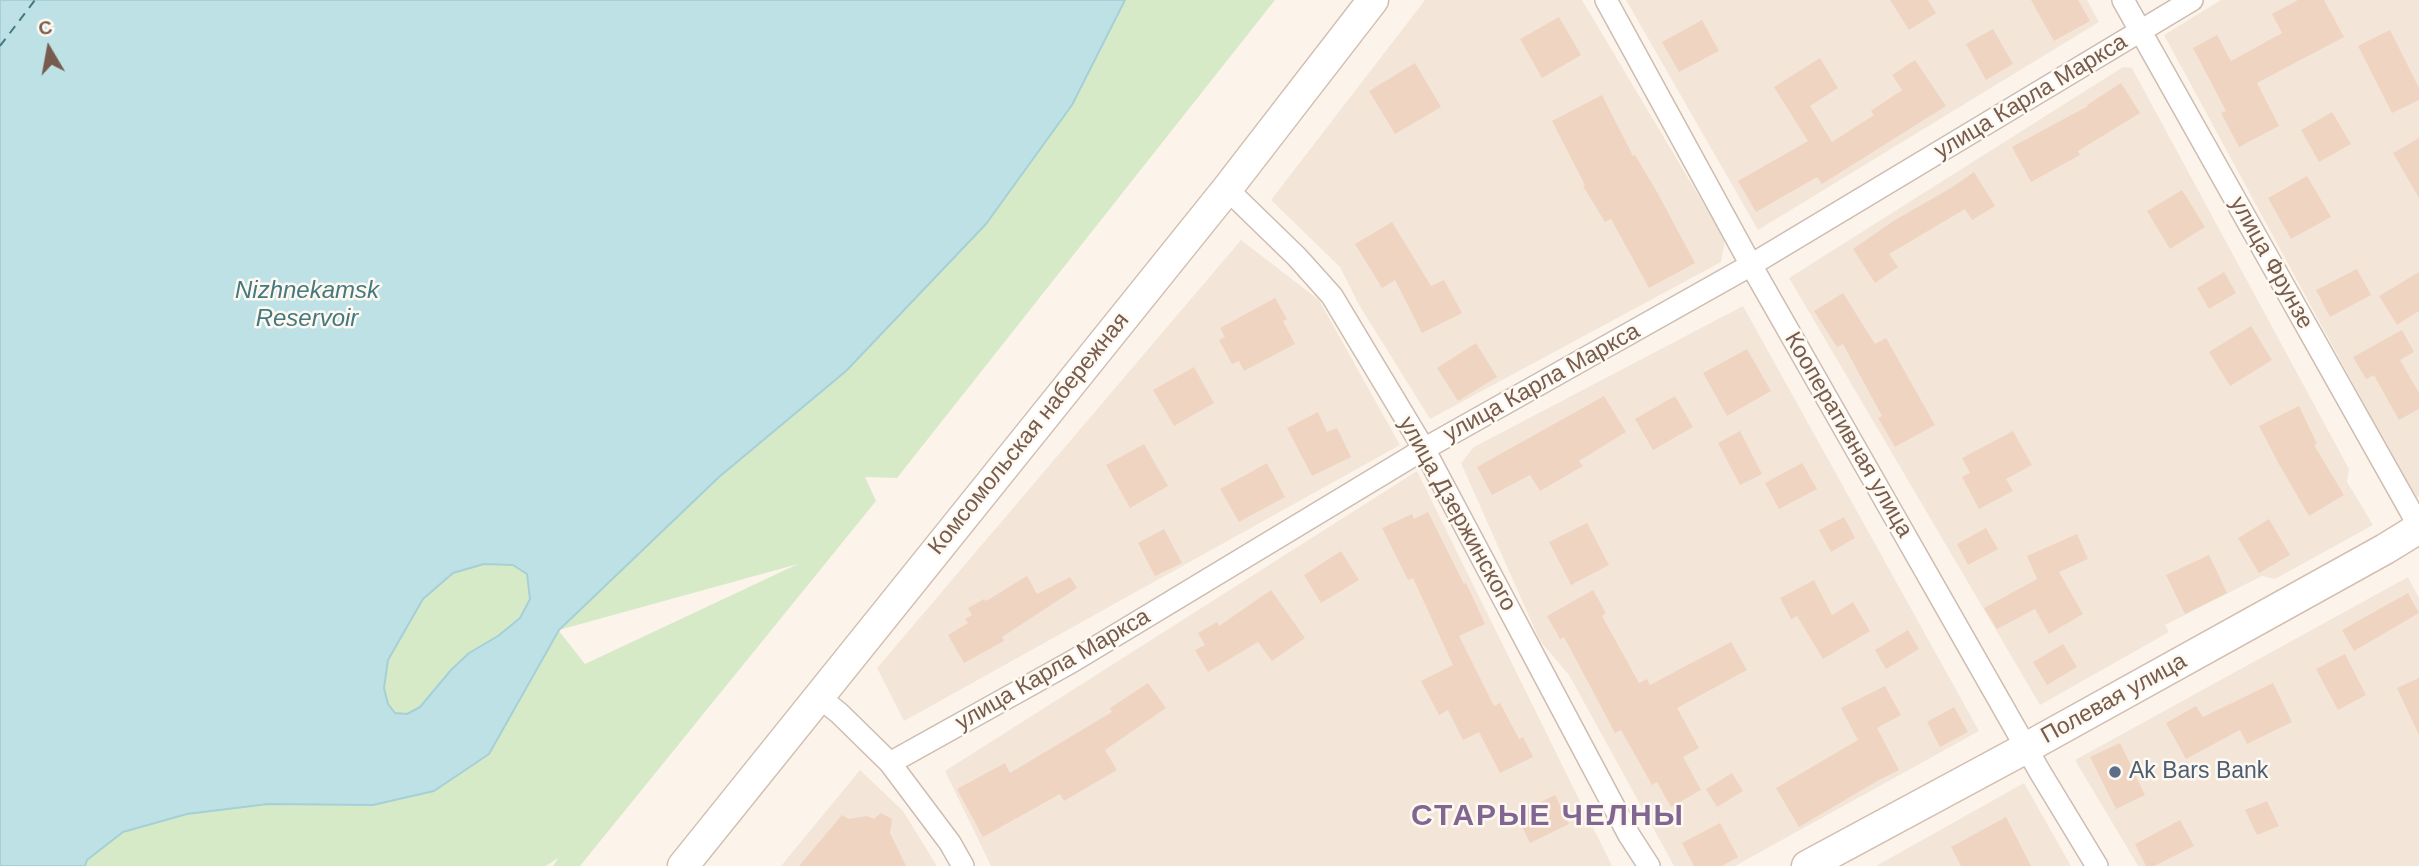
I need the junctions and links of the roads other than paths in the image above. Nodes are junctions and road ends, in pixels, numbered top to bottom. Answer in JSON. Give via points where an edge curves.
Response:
{"nodes":[{"id":1,"x":1373,"y":0,"type":"edge"},
{"id":2,"x":1606,"y":0,"type":"edge"},
{"id":3,"x":2123,"y":0,"type":"edge"},
{"id":4,"x":2192,"y":0,"type":"edge"},
{"id":5,"x":2140,"y":31,"type":"junction"},
{"id":6,"x":1227,"y":189,"type":"junction"},
{"id":7,"x":1751,"y":265,"type":"junction"},
{"id":8,"x":1424,"y":449,"type":"junction"},
{"id":9,"x":2419,"y":527,"type":"edge"},
{"id":10,"x":819,"y":697,"type":"junction"},
{"id":11,"x":2026,"y":748,"type":"junction"},
{"id":12,"x":890,"y":763,"type":"junction"},
{"id":13,"x":683,"y":866,"type":"edge"},
{"id":14,"x":963,"y":866,"type":"edge"},
{"id":15,"x":1650,"y":866,"type":"edge"},
{"id":16,"x":1807,"y":866,"type":"edge"},
{"id":17,"x":2097,"y":866,"type":"edge"}],
"edges":[{"from":1,"to":6,"type":"street","name":"Комсомольская набережная"},
{"from":2,"to":7,"type":"street","name":"Кооперативная улица"},
{"from":3,"to":5,"type":"street","name":"улица Фрунзе"},
{"from":4,"to":5,"type":"street","name":"улица Карла Маркса"},
{"from":5,"to":7,"type":"street","name":"улица Карла Маркса"},
{"from":5,"to":9,"type":"street","name":"улица Фрунзе"},
{"from":6,"to":8,"type":"street","name":"улица Дзержинского","via":[[1332,296]]},
{"from":6,"to":10,"type":"street","name":"Комсомольская набережная"},
{"from":7,"to":8,"type":"street","name":"улица Карла Маркса"},
{"from":7,"to":11,"type":"street","name":"Кооперативная улица"},
{"from":8,"to":12,"type":"street","name":"улица Карла Маркса","via":[[1073,661]]},
{"from":8,"to":15,"type":"street","name":"улица Дзержинского","via":[[1629,835]]},
{"from":9,"to":11,"type":"street","name":"Полевая улица"},
{"from":10,"to":12,"type":"street"},
{"from":10,"to":13,"type":"street","name":"Комсомольская набережная"},
{"from":11,"to":16,"type":"street","name":"Полевая улица"},
{"from":11,"to":17,"type":"street","name":"Кооперативная улица"},
{"from":12,"to":14,"type":"street"}]}
